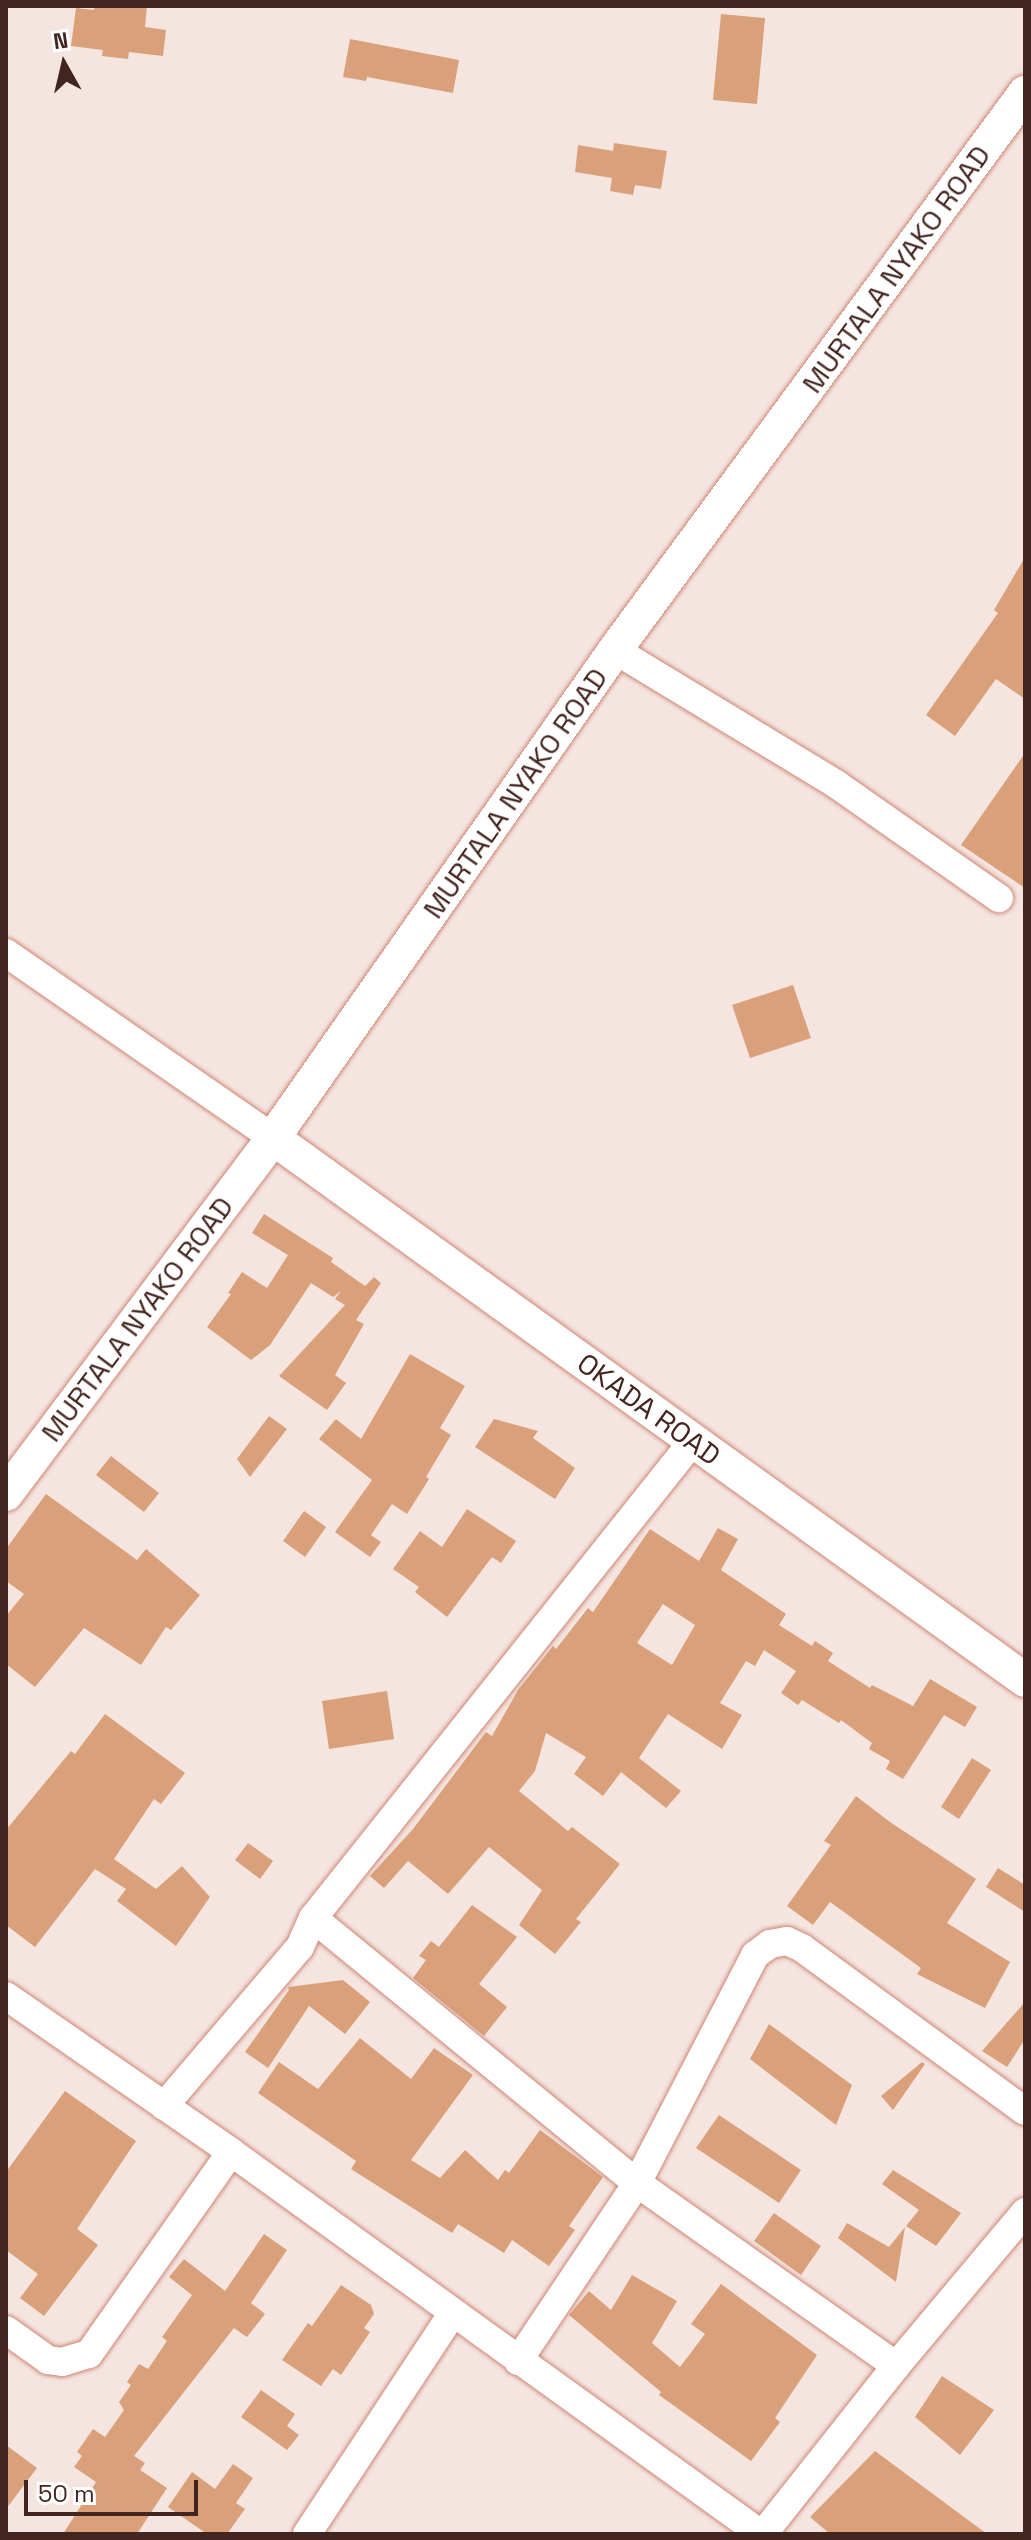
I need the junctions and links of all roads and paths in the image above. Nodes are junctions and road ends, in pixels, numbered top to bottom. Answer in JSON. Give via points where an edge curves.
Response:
{"nodes":[{"id":1,"x":1025,"y":93,"type":"edge"},
{"id":2,"x":615,"y":650,"type":"junction"},
{"id":3,"x":999,"y":898,"type":"dead end"},
{"id":4,"x":6,"y":953,"type":"edge"},
{"id":5,"x":273,"y":1138,"type":"junction"},
{"id":6,"x":693,"y":1441,"type":"junction"},
{"id":7,"x":6,"y":1494,"type":"edge"},
{"id":8,"x":1025,"y":1680,"type":"edge"},
{"id":9,"x":313,"y":1918,"type":"junction"},
{"id":10,"x":6,"y":1996,"type":"edge"},
{"id":11,"x":164,"y":2106,"type":"junction"},
{"id":12,"x":1025,"y":2111,"type":"edge"},
{"id":13,"x":231,"y":2152,"type":"junction"},
{"id":14,"x":637,"y":2183,"type":"junction"},
{"id":15,"x":1025,"y":2212,"type":"edge"},
{"id":16,"x":452,"y":2314,"type":"junction"},
{"id":17,"x":6,"y":2330,"type":"edge"},
{"id":18,"x":518,"y":2361,"type":"junction"},
{"id":19,"x":896,"y":2366,"type":"junction"},
{"id":20,"x":307,"y":2534,"type":"edge"},
{"id":21,"x":762,"y":2534,"type":"edge"}],
"edges":[{"from":1,"to":2,"type":"street","name":"MURTALA NYAKO ROAD"},
{"from":2,"to":3,"type":"street","via":[[846,790]]},
{"from":2,"to":5,"type":"street","name":"MURTALA NYAKO ROAD"},
{"from":4,"to":5,"type":"street"},
{"from":5,"to":6,"type":"street","name":"OKADA ROAD"},
{"from":5,"to":7,"type":"street","name":"MURTALA NYAKO ROAD"},
{"from":6,"to":8,"type":"street","name":"OKADA ROAD"},
{"from":6,"to":9,"type":"street"},
{"from":9,"to":11,"type":"street","via":[[300,1947]]},
{"from":9,"to":14,"type":"street"},
{"from":10,"to":11,"type":"street"},
{"from":11,"to":13,"type":"street"},
{"from":12,"to":14,"type":"street","via":[[802,1948],[787,1941],[770,1944],[755,1955]]},
{"from":13,"to":16,"type":"street"},
{"from":13,"to":17,"type":"street","via":[[89,2354],[62,2362],[48,2360]]},
{"from":14,"to":18,"type":"street"},
{"from":14,"to":19,"type":"street"},
{"from":15,"to":19,"type":"street"},
{"from":16,"to":18,"type":"street"},
{"from":16,"to":20,"type":"street"},
{"from":18,"to":21,"type":"street"},
{"from":19,"to":21,"type":"street"}]}
